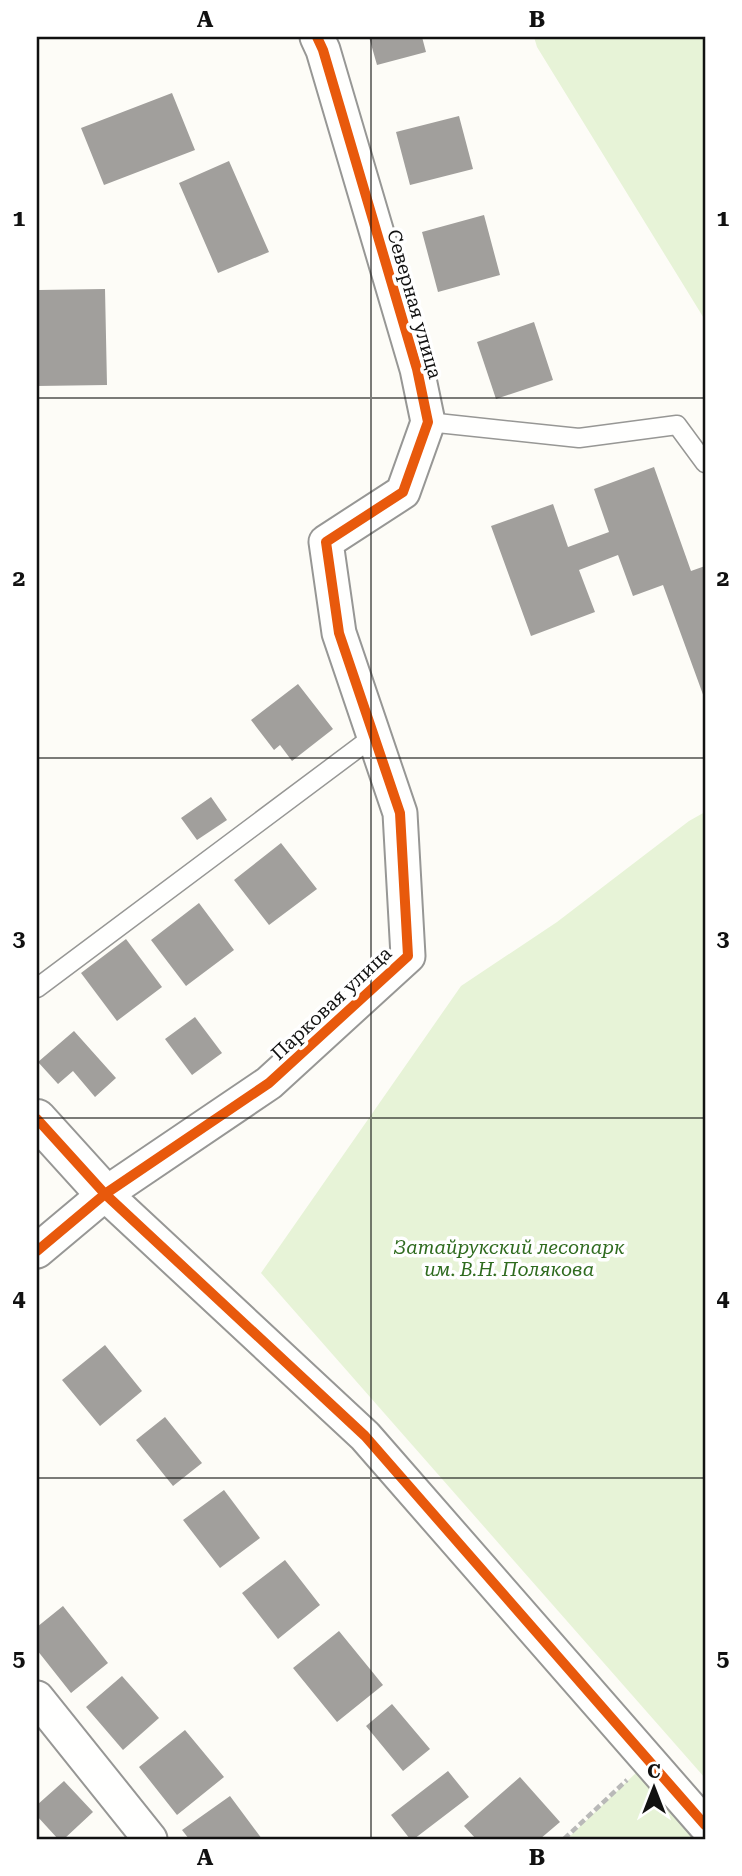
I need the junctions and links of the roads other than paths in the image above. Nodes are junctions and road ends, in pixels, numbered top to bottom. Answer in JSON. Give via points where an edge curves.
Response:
{"nodes":[{"id":1,"x":317,"y":37,"type":"edge"},
{"id":2,"x":428,"y":422,"type":"junction"},
{"id":3,"x":705,"y":463,"type":"edge"},
{"id":4,"x":373,"y":736,"type":"junction"},
{"id":5,"x":37,"y":988,"type":"edge"},
{"id":6,"x":37,"y":1119,"type":"edge"},
{"id":7,"x":106,"y":1194,"type":"junction"},
{"id":8,"x":37,"y":1251,"type":"edge"},
{"id":9,"x":37,"y":1698,"type":"edge"},
{"id":10,"x":705,"y":1825,"type":"edge"},
{"id":11,"x":150,"y":1839,"type":"edge"}],
"edges":[{"from":1,"to":2,"type":"street","name":"Северная улица","via":[[417,369]]},
{"from":2,"to":3,"type":"lane","via":[[579,438],[677,425]]},
{"from":2,"to":4,"type":"street","name":"Парковая улица","via":[[403,492],[326,542],[339,633]]},
{"from":4,"to":5,"type":"lane"},
{"from":4,"to":7,"type":"street","name":"Парковая улица","via":[[400,813],[408,956],[269,1083]]},
{"from":6,"to":7,"type":"street"},
{"from":7,"to":8,"type":"street","name":"Парковая улица"},
{"from":7,"to":10,"type":"street","via":[[365,1436]]},
{"from":9,"to":11,"type":"street"}]}
